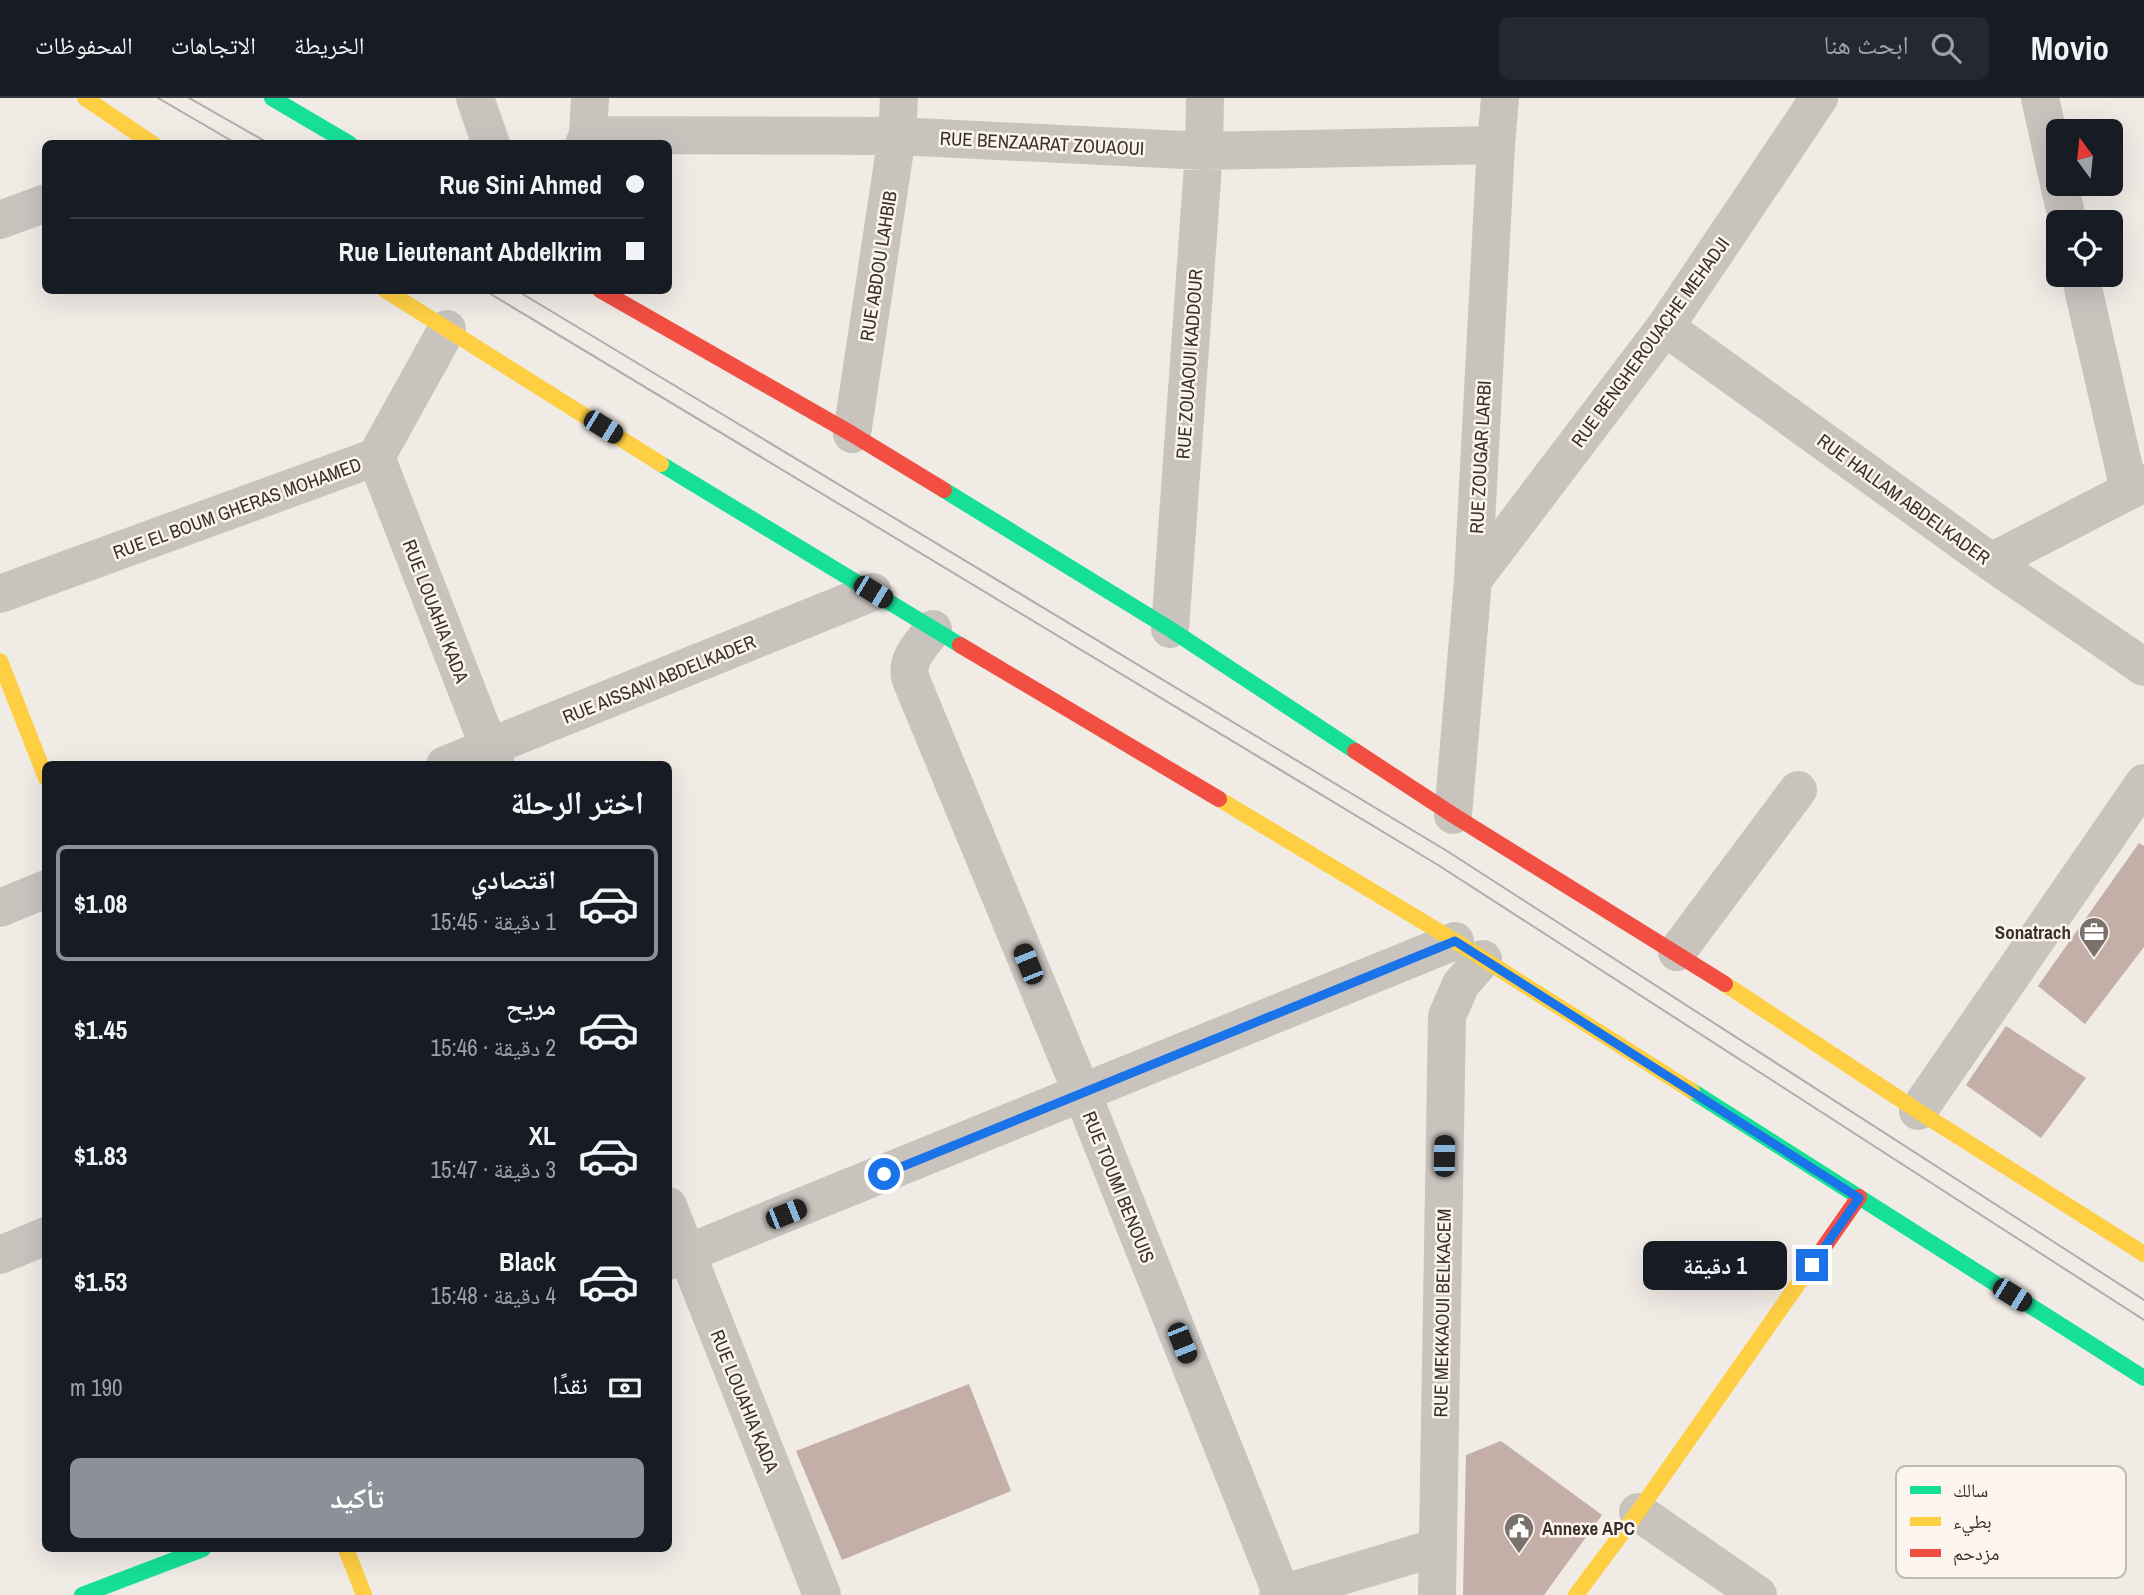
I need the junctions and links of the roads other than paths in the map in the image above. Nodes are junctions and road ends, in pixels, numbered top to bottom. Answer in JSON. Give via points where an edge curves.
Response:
{"nodes":[{"id":1,"x":85,"y":98,"type":"edge"},
{"id":2,"x":272,"y":98,"type":"edge"},
{"id":3,"x":475,"y":98,"type":"edge"},
{"id":4,"x":590,"y":98,"type":"edge"},
{"id":5,"x":899,"y":98,"type":"edge"},
{"id":6,"x":1205,"y":98,"type":"edge"},
{"id":7,"x":1500,"y":98,"type":"edge"},
{"id":8,"x":1819,"y":98,"type":"edge"},
{"id":9,"x":2040,"y":98,"type":"edge"},
{"id":10,"x":2046,"y":125,"type":"edge"},
{"id":11,"x":897,"y":136,"type":"junction"},
{"id":12,"x":586,"y":139,"type":"edge"},
{"id":13,"x":147,"y":140,"type":"edge"},
{"id":14,"x":343,"y":140,"type":"edge"},
{"id":15,"x":490,"y":140,"type":"edge"},
{"id":16,"x":1496,"y":145,"type":"junction"},
{"id":17,"x":1203,"y":151,"type":"junction"},
{"id":18,"x":42,"y":204,"type":"edge"},
{"id":19,"x":0,"y":220,"type":"edge"},
{"id":20,"x":2083,"y":287,"type":"edge"},
{"id":21,"x":392,"y":294,"type":"edge"},
{"id":22,"x":607,"y":294,"type":"edge"},
{"id":23,"x":1665,"y":327,"type":"junction"},
{"id":24,"x":446,"y":329,"type":"junction"},
{"id":25,"x":852,"y":434,"type":"junction"},
{"id":26,"x":376,"y":457,"type":"junction"},
{"id":27,"x":2136,"y":486,"type":"edge"},
{"id":28,"x":1991,"y":562,"type":"junction"},
{"id":29,"x":1473,"y":580,"type":"junction"},
{"id":30,"x":873,"y":592,"type":"junction"},
{"id":31,"x":0,"y":594,"type":"edge"},
{"id":32,"x":933,"y":629,"type":"junction"},
{"id":33,"x":1170,"y":629,"type":"junction"},
{"id":34,"x":0,"y":661,"type":"edge"},
{"id":35,"x":2144,"y":667,"type":"edge"},
{"id":36,"x":493,"y":756,"type":"edge"},
{"id":37,"x":466,"y":761,"type":"edge"},
{"id":38,"x":42,"y":768,"type":"edge"},
{"id":39,"x":2144,"y":783,"type":"edge"},
{"id":40,"x":1798,"y":790,"type":"dead end"},
{"id":41,"x":1453,"y":816,"type":"junction"},
{"id":42,"x":42,"y":891,"type":"edge"},
{"id":43,"x":0,"y":908,"type":"edge"},
{"id":44,"x":1469,"y":950,"type":"junction"},
{"id":45,"x":1677,"y":952,"type":"junction"},
{"id":46,"x":1082,"y":1093,"type":"junction"},
{"id":47,"x":1918,"y":1111,"type":"junction"},
{"id":48,"x":1859,"y":1198,"type":"junction"},
{"id":49,"x":672,"y":1226,"type":"edge"},
{"id":50,"x":42,"y":1238,"type":"edge"},
{"id":51,"x":2144,"y":1254,"type":"edge"},
{"id":52,"x":0,"y":1255,"type":"edge"},
{"id":53,"x":678,"y":1257,"type":"edge"},
{"id":54,"x":2144,"y":1378,"type":"edge"},
{"id":55,"x":1638,"y":1512,"type":"junction"},
{"id":56,"x":1438,"y":1548,"type":"junction"},
{"id":57,"x":195,"y":1552,"type":"edge"},
{"id":58,"x":347,"y":1552,"type":"edge"},
{"id":59,"x":1280,"y":1594,"type":"edge"},
{"id":60,"x":82,"y":1595,"type":"edge"},
{"id":61,"x":364,"y":1595,"type":"edge"},
{"id":62,"x":822,"y":1595,"type":"edge"},
{"id":63,"x":1437,"y":1595,"type":"edge"},
{"id":64,"x":1576,"y":1595,"type":"edge"},
{"id":65,"x":1758,"y":1595,"type":"edge"}],
"edges":[{"from":1,"to":13,"type":"street"},
{"from":2,"to":14,"type":"street"},
{"from":3,"to":15,"type":"street"},
{"from":4,"to":12,"type":"street"},
{"from":5,"to":11,"type":"street","name":"RUE ABDOU LAHBIB"},
{"from":6,"to":17,"type":"street","name":"RUE ZOUAOUI KADDOUR"},
{"from":7,"to":16,"type":"street","name":"RUE ZOUGAR LARBI"},
{"from":8,"to":23,"type":"street","name":"RUE BENGHEROUACHE MEHADJI"},
{"from":9,"to":10,"type":"street"},
{"from":11,"to":12,"type":"street","name":"RUE BENZAARAT ZOUAOUI"},
{"from":11,"to":17,"type":"street","name":"RUE BENZAARAT ZOUAOUI"},
{"from":11,"to":25,"type":"street","name":"RUE ABDOU LAHBIB"},
{"from":16,"to":17,"type":"street","name":"RUE BENZAARAT ZOUAOUI"},
{"from":16,"to":29,"type":"street","name":"RUE ZOUGAR LARBI"},
{"from":17,"to":33,"type":"street","name":"RUE ZOUAOUI KADDOUR"},
{"from":18,"to":19,"type":"street"},
{"from":20,"to":27,"type":"street"},
{"from":21,"to":24,"type":"street"},
{"from":22,"to":25,"type":"street"},
{"from":23,"to":28,"type":"street","name":"RUE HALLAM ABDELKADER"},
{"from":23,"to":29,"type":"street","name":"RUE BENGHEROUACHE MEHADJI"},
{"from":24,"to":26,"type":"street","name":"RUE EL BOUM GHERAS MOHAMED"},
{"from":24,"to":30,"type":"street"},
{"from":25,"to":33,"type":"street"},
{"from":26,"to":31,"type":"street","name":"RUE EL BOUM GHERAS MOHAMED"},
{"from":26,"to":36,"type":"street","name":"RUE LOUAHIA KADA"},
{"from":27,"to":28,"type":"street"},
{"from":28,"to":35,"type":"street","name":"RUE HALLAM ABDELKADER"},
{"from":29,"to":41,"type":"street","name":"RUE ZOUGAR LARBI"},
{"from":30,"to":32,"type":"street"},
{"from":30,"to":36,"type":"street","name":"RUE AISSANI ABDELKADER"},
{"from":32,"to":44,"type":"street"},
{"from":32,"to":46,"type":"street","name":"RUE TOUMI BENOUIS","via":[[908,671]]},
{"from":33,"to":41,"type":"street"},
{"from":34,"to":38,"type":"street"},
{"from":36,"to":37,"type":"street","name":"RUE AISSANI ABDELKADER"},
{"from":39,"to":47,"type":"street"},
{"from":40,"to":45,"type":"street"},
{"from":41,"to":45,"type":"street"},
{"from":42,"to":43,"type":"street"},
{"from":44,"to":46,"type":"street"},
{"from":44,"to":48,"type":"street"},
{"from":44,"to":56,"type":"street","name":"RUE MEKKAOUI BELKACEM","via":[[1447,1016]]},
{"from":45,"to":47,"type":"street"},
{"from":46,"to":53,"type":"street"},
{"from":46,"to":59,"type":"street","name":"RUE TOUMI BENOUIS"},
{"from":47,"to":51,"type":"street"},
{"from":48,"to":54,"type":"street"},
{"from":48,"to":55,"type":"street"},
{"from":49,"to":53,"type":"street","name":"RUE LOUAHIA KADA"},
{"from":50,"to":52,"type":"street"},
{"from":53,"to":62,"type":"street","name":"RUE LOUAHIA KADA"},
{"from":55,"to":64,"type":"street"},
{"from":55,"to":65,"type":"street"},
{"from":56,"to":59,"type":"street"},
{"from":56,"to":63,"type":"street","name":"RUE MEKKAOUI BELKACEM"},
{"from":57,"to":60,"type":"street"},
{"from":58,"to":61,"type":"street"}]}
